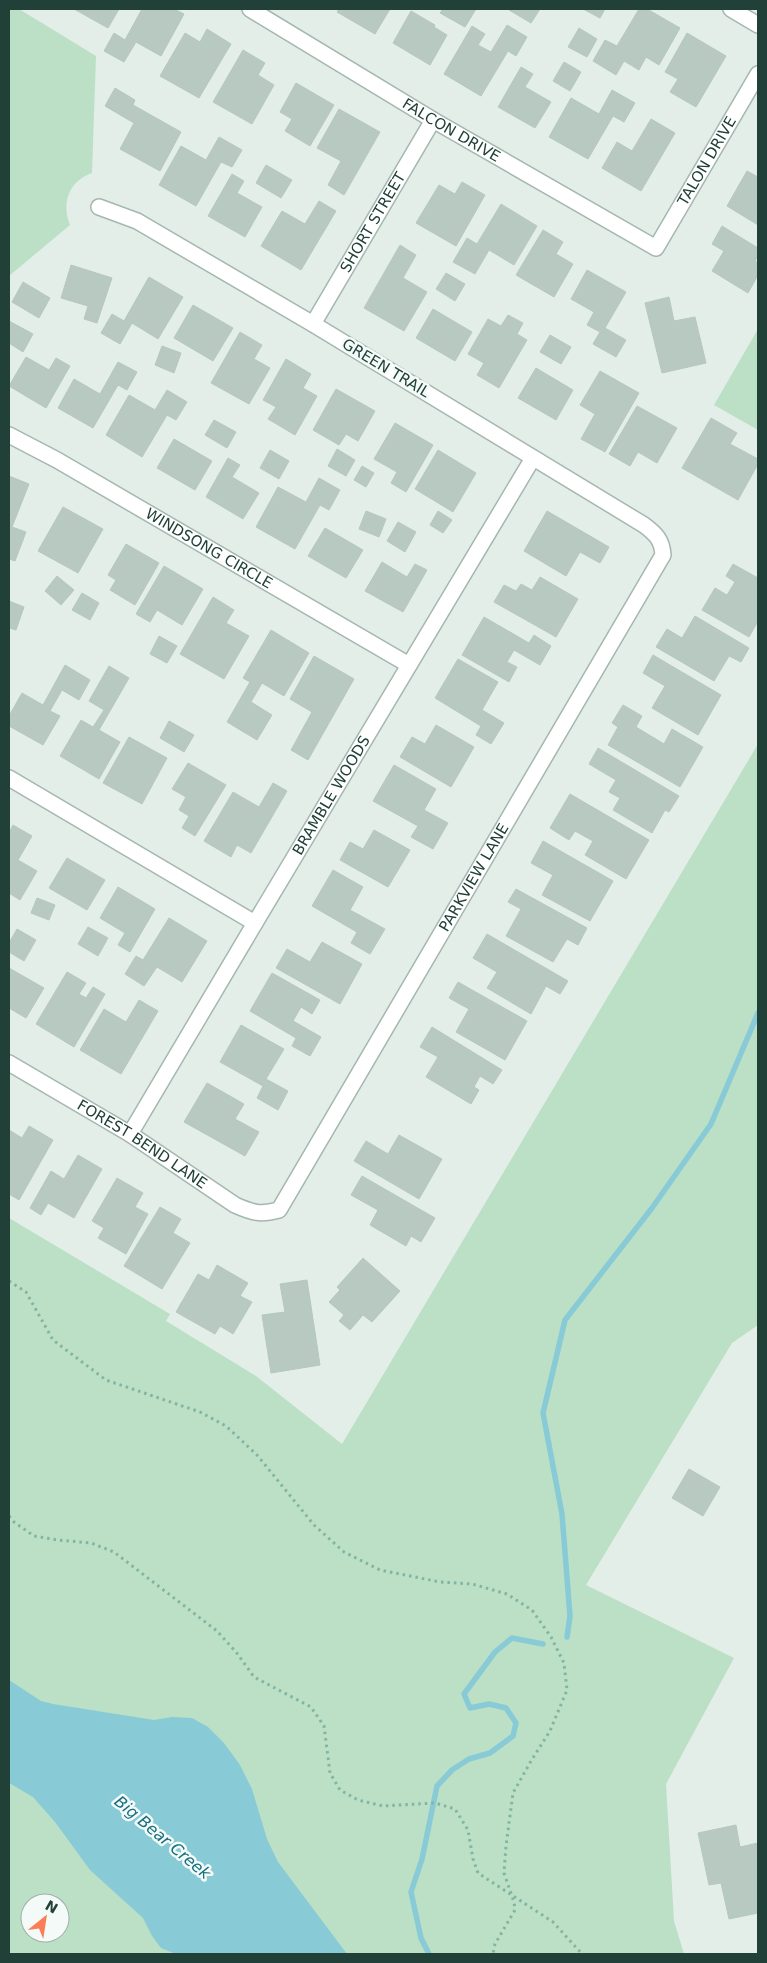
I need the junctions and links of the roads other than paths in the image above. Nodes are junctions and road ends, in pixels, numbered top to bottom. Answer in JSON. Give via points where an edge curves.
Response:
{"nodes":[{"id":1,"x":250,"y":9,"type":"edge"},
{"id":2,"x":731,"y":9,"type":"edge"},
{"id":3,"x":758,"y":25,"type":"edge"},
{"id":4,"x":758,"y":74,"type":"edge"},
{"id":5,"x":433,"y":120,"type":"junction"},
{"id":6,"x":99,"y":207,"type":"dead end"},
{"id":7,"x":656,"y":248,"type":"joint"},
{"id":8,"x":313,"y":324,"type":"junction"},
{"id":9,"x":9,"y":435,"type":"edge"},
{"id":10,"x":533,"y":458,"type":"junction"},
{"id":11,"x":662,"y":544,"type":"joint"},
{"id":12,"x":408,"y":665,"type":"junction"},
{"id":13,"x":9,"y":778,"type":"edge"},
{"id":14,"x":255,"y":922,"type":"junction"},
{"id":15,"x":9,"y":1063,"type":"edge"},
{"id":16,"x":130,"y":1134,"type":"junction"},
{"id":17,"x":279,"y":1210,"type":"joint"}],
"edges":[{"from":1,"to":5,"type":"street","name":"FALCON DRIVE"},
{"from":2,"to":3,"type":"street"},
{"from":4,"to":7,"type":"street","name":"TALON DRIVE"},
{"from":5,"to":7,"type":"street","name":"FALCON DRIVE"},
{"from":5,"to":8,"type":"street","name":"SHORT STREET"},
{"from":6,"to":8,"type":"street","name":"GREEN TRAIL","via":[[137,221]]},
{"from":8,"to":10,"type":"street","name":"GREEN TRAIL"},
{"from":9,"to":12,"type":"street","name":"WINDSONG CIRCLE"},
{"from":10,"to":11,"type":"street","name":"GREEN TRAIL","via":[[644,525],[656,534]]},
{"from":10,"to":12,"type":"street","name":"BRAMBLE WOODS"},
{"from":11,"to":17,"type":"street","name":"PARKVIEW LANE","via":[[663,555],[657,567]]},
{"from":12,"to":14,"type":"street","name":"BRAMBLE WOODS"},
{"from":13,"to":14,"type":"street"},
{"from":14,"to":16,"type":"street","name":"BRAMBLE WOODS"},
{"from":15,"to":16,"type":"street","name":"FOREST BEND LANE"},
{"from":16,"to":17,"type":"street","name":"FOREST BEND LANE","via":[[235,1205],[263,1214]]}]}
